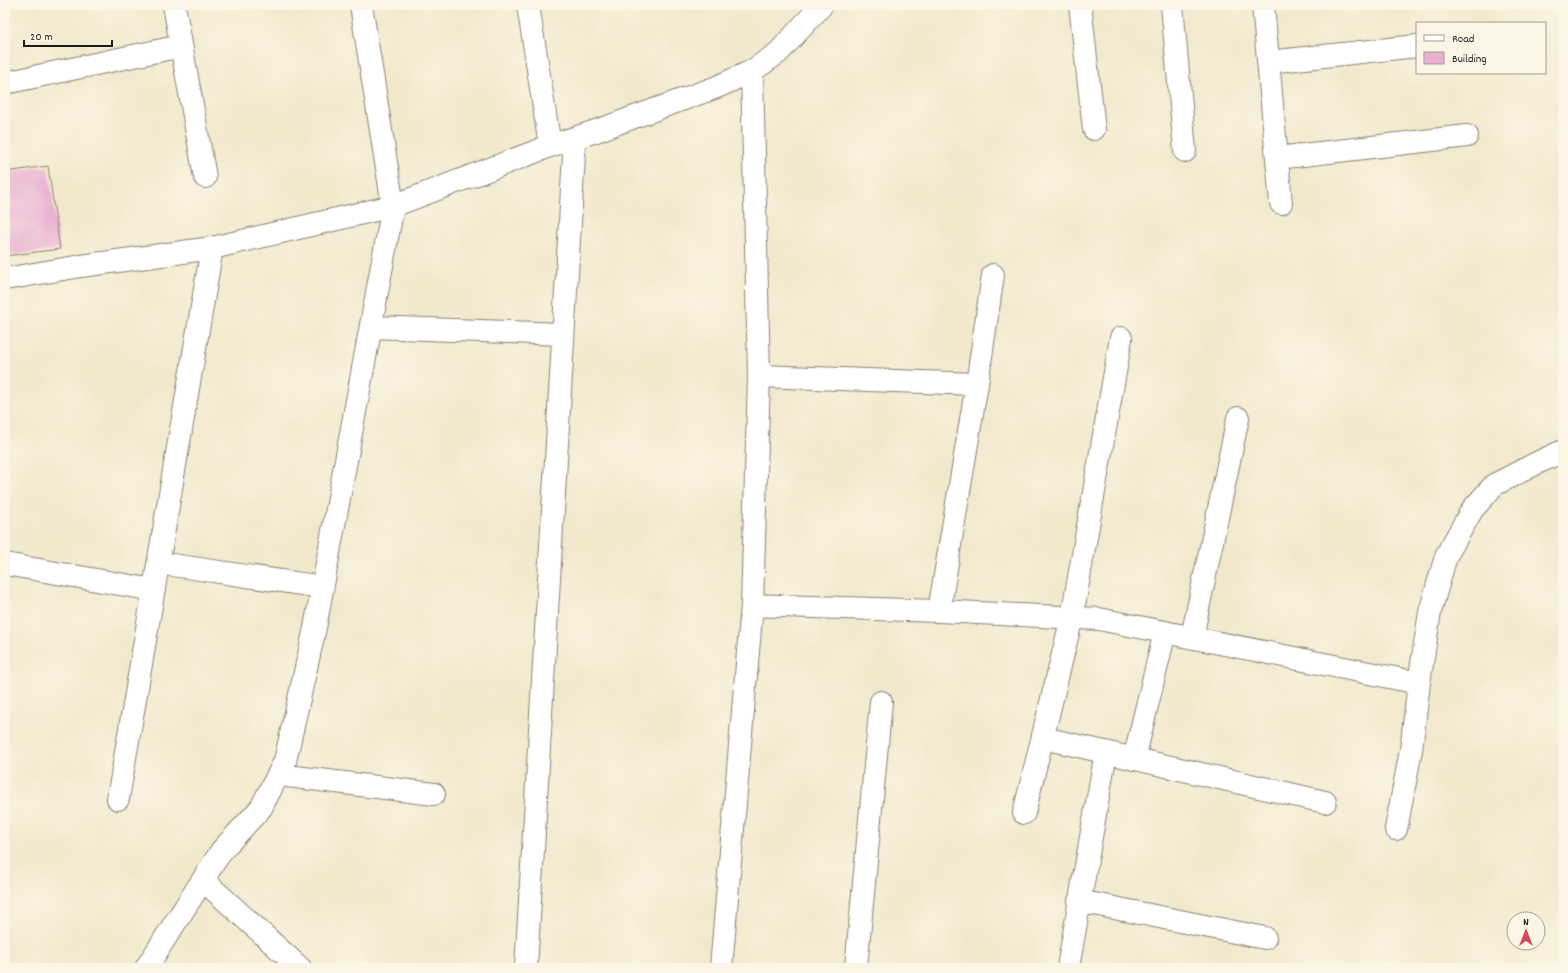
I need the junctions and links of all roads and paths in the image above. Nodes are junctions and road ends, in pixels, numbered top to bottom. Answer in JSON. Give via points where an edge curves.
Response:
{"nodes":[{"id":1,"x":174,"y":5,"type":"edge"},
{"id":2,"x":361,"y":5,"type":"edge"},
{"id":3,"x":528,"y":5,"type":"edge"},
{"id":4,"x":822,"y":5,"type":"edge"},
{"id":5,"x":1080,"y":5,"type":"edge"},
{"id":6,"x":1172,"y":5,"type":"edge"},
{"id":7,"x":1264,"y":5,"type":"edge"},
{"id":8,"x":181,"y":46,"type":"junction"},
{"id":9,"x":1416,"y":46,"type":"edge"},
{"id":10,"x":1268,"y":62,"type":"junction"},
{"id":11,"x":752,"y":72,"type":"junction"},
{"id":12,"x":5,"y":83,"type":"edge"},
{"id":13,"x":1094,"y":129,"type":"dead end"},
{"id":14,"x":1467,"y":136,"type":"dead end"},
{"id":15,"x":575,"y":138,"type":"junction"},
{"id":16,"x":550,"y":146,"type":"junction"},
{"id":17,"x":1185,"y":151,"type":"dead end"},
{"id":18,"x":1277,"y":158,"type":"junction"},
{"id":19,"x":205,"y":177,"type":"dead end"},
{"id":20,"x":1281,"y":203,"type":"dead end"},
{"id":21,"x":393,"y":206,"type":"junction"},
{"id":22,"x":212,"y":248,"type":"junction"},
{"id":23,"x":993,"y":275,"type":"dead end"},
{"id":24,"x":5,"y":279,"type":"edge"},
{"id":25,"x":371,"y":327,"type":"junction"},
{"id":26,"x":563,"y":334,"type":"junction"},
{"id":27,"x":1122,"y":338,"type":"dead end"},
{"id":28,"x":759,"y":376,"type":"junction"},
{"id":29,"x":977,"y":384,"type":"junction"},
{"id":30,"x":1238,"y":418,"type":"dead end"},
{"id":31,"x":1563,"y":451,"type":"edge"},
{"id":32,"x":158,"y":563,"type":"junction"},
{"id":33,"x":5,"y":564,"type":"edge"},
{"id":34,"x":322,"y":587,"type":"junction"},
{"id":35,"x":154,"y":590,"type":"junction"},
{"id":36,"x":752,"y":605,"type":"junction"},
{"id":37,"x":939,"y":611,"type":"junction"},
{"id":38,"x":1072,"y":617,"type":"junction"},
{"id":39,"x":1164,"y":632,"type":"junction"},
{"id":40,"x":1192,"y":637,"type":"junction"},
{"id":41,"x":1419,"y":683,"type":"junction"},
{"id":42,"x":881,"y":702,"type":"dead end"},
{"id":43,"x":1043,"y":738,"type":"junction"},
{"id":44,"x":1106,"y":752,"type":"junction"},
{"id":45,"x":1134,"y":759,"type":"junction"},
{"id":46,"x":279,"y":775,"type":"junction"},
{"id":47,"x":434,"y":794,"type":"dead end"},
{"id":48,"x":118,"y":799,"type":"dead end"},
{"id":49,"x":1325,"y":802,"type":"dead end"},
{"id":50,"x":1024,"y":814,"type":"dead end"},
{"id":51,"x":1396,"y":829,"type":"dead end"},
{"id":52,"x":203,"y":880,"type":"junction"},
{"id":53,"x":1079,"y":901,"type":"junction"},
{"id":54,"x":1265,"y":938,"type":"dead end"},
{"id":55,"x":146,"y":968,"type":"edge"},
{"id":56,"x":300,"y":968,"type":"edge"},
{"id":57,"x":526,"y":968,"type":"edge"},
{"id":58,"x":722,"y":968,"type":"edge"},
{"id":59,"x":856,"y":968,"type":"edge"},
{"id":60,"x":1068,"y":968,"type":"edge"}],
"edges":[{"from":1,"to":8,"type":"street"},
{"from":2,"to":21,"type":"street"},
{"from":3,"to":16,"type":"street"},
{"from":4,"to":11,"type":"street","via":[[778,53]]},
{"from":5,"to":13,"type":"street"},
{"from":6,"to":17,"type":"street"},
{"from":7,"to":10,"type":"street"},
{"from":8,"to":12,"type":"street"},
{"from":8,"to":19,"type":"street"},
{"from":9,"to":10,"type":"street"},
{"from":10,"to":18,"type":"street"},
{"from":11,"to":15,"type":"street"},
{"from":11,"to":28,"type":"street"},
{"from":14,"to":18,"type":"street"},
{"from":15,"to":16,"type":"street"},
{"from":15,"to":26,"type":"street"},
{"from":16,"to":21,"type":"street"},
{"from":18,"to":20,"type":"street"},
{"from":21,"to":22,"type":"street"},
{"from":21,"to":25,"type":"street"},
{"from":22,"to":24,"type":"street"},
{"from":22,"to":32,"type":"street"},
{"from":23,"to":29,"type":"street"},
{"from":25,"to":26,"type":"street"},
{"from":25,"to":34,"type":"street"},
{"from":26,"to":57,"type":"street"},
{"from":27,"to":38,"type":"street"},
{"from":28,"to":29,"type":"street"},
{"from":28,"to":36,"type":"street"},
{"from":29,"to":37,"type":"street"},
{"from":30,"to":40,"type":"street"},
{"from":31,"to":41,"type":"street","via":[[1494,485],[1472,510],[1446,556],[1430,612]]},
{"from":32,"to":34,"type":"street"},
{"from":32,"to":35,"type":"street"},
{"from":33,"to":35,"type":"street"},
{"from":34,"to":46,"type":"street","via":[[286,761]]},
{"from":35,"to":48,"type":"street"},
{"from":36,"to":37,"type":"street"},
{"from":36,"to":58,"type":"street"},
{"from":37,"to":38,"type":"street"},
{"from":38,"to":39,"type":"street","via":[[1099,619]]},
{"from":38,"to":43,"type":"street"},
{"from":39,"to":40,"type":"street"},
{"from":39,"to":45,"type":"street"},
{"from":40,"to":41,"type":"street"},
{"from":41,"to":51,"type":"street","via":[[1411,750]]},
{"from":42,"to":59,"type":"street"},
{"from":43,"to":44,"type":"street"},
{"from":43,"to":50,"type":"street"},
{"from":44,"to":45,"type":"street"},
{"from":44,"to":53,"type":"street"},
{"from":45,"to":49,"type":"street"},
{"from":46,"to":47,"type":"street"},
{"from":46,"to":52,"type":"street","via":[[261,808],[222,850]]},
{"from":52,"to":55,"type":"street"},
{"from":52,"to":56,"type":"street"},
{"from":53,"to":54,"type":"street"},
{"from":53,"to":60,"type":"street"}]}
